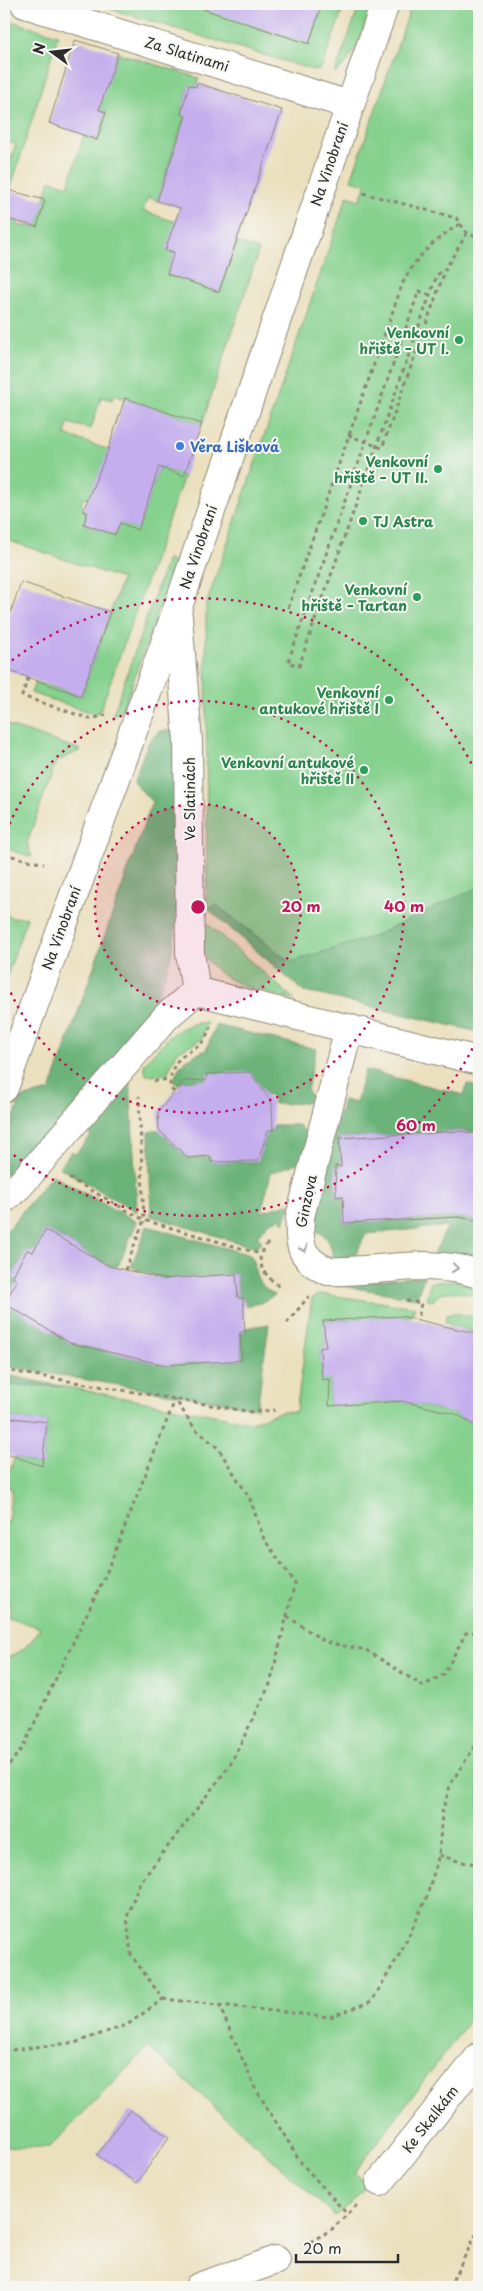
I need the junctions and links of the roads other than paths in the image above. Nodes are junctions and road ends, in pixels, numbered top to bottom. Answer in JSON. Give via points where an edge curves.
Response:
{"nodes":[{"id":1,"x":25,"y":4,"type":"edge"},
{"id":2,"x":385,"y":4,"type":"edge"},
{"id":3,"x":349,"y":105,"type":"junction"},
{"id":4,"x":178,"y":607,"type":"junction"},
{"id":5,"x":196,"y":991,"type":"junction"},
{"id":6,"x":349,"y":1028,"type":"junction"},
{"id":7,"x":479,"y":1061,"type":"edge"},
{"id":8,"x":4,"y":1088,"type":"edge"},
{"id":9,"x":4,"y":1199,"type":"edge"},
{"id":10,"x":479,"y":1274,"type":"edge"},
{"id":11,"x":479,"y":2056,"type":"edge"},
{"id":12,"x":380,"y":2182,"type":"road end"},
{"id":13,"x":276,"y":2260,"type":"road end"},
{"id":14,"x":200,"y":2287,"type":"edge"}],
"edges":[{"from":1,"to":3,"type":"street","name":"Za Slatinami"},
{"from":2,"to":3,"type":"street","name":"Na Vinobraní"},
{"from":3,"to":4,"type":"street","name":"Na Vinobraní"},
{"from":4,"to":5,"type":"street","name":"Ve Slatinách","via":[[188,742],[190,953]]},
{"from":4,"to":8,"type":"street","name":"Na Vinobraní"},
{"from":5,"to":6,"type":"street"},
{"from":5,"to":9,"type":"street","via":[[167,1016],[19,1186]]},
{"from":6,"to":7,"type":"street"},
{"from":6,"to":10,"type":"street","name":"Ginzova","one_way":true,"via":[[300,1217],[302,1250],[313,1266],[328,1271],[431,1265]]},
{"from":11,"to":12,"type":"street","name":"Ke Skalkám"},
{"from":13,"to":14,"type":"street"}]}
